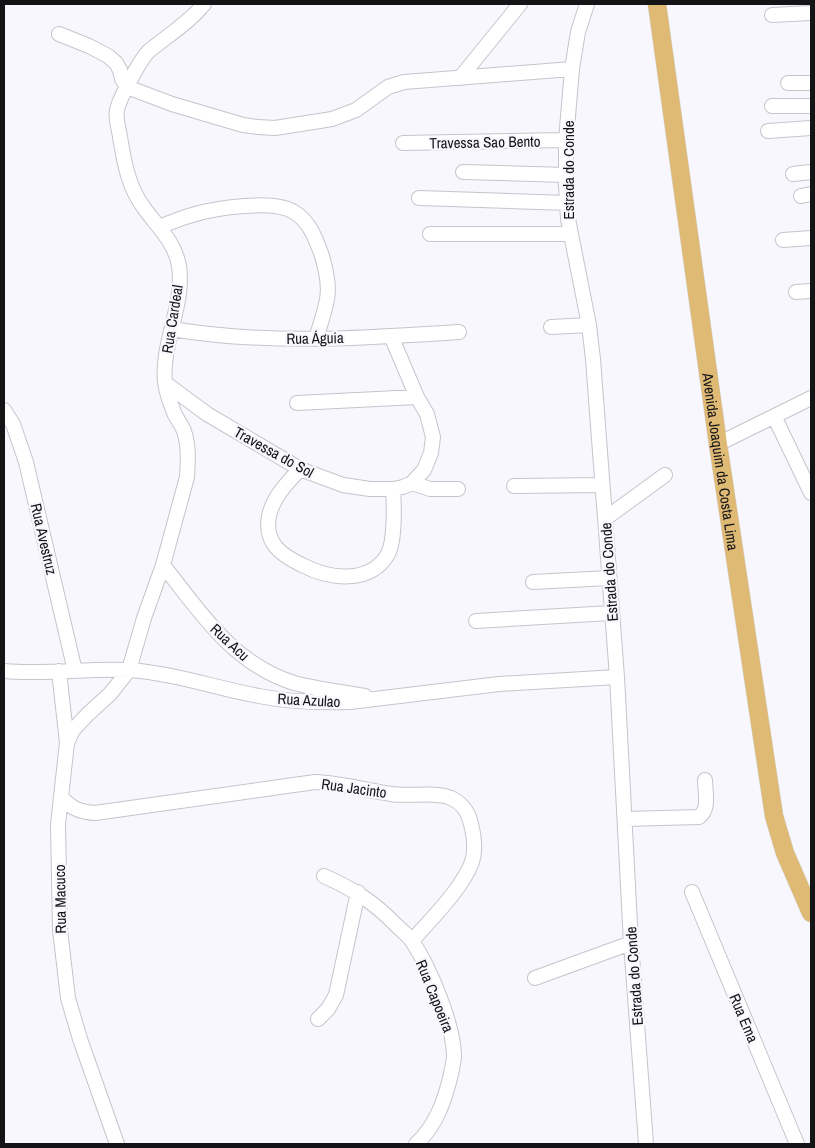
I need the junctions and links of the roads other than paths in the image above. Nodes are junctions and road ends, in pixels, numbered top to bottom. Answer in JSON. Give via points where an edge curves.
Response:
{"nodes":[{"id":1,"x":204,"y":4,"type":"edge"},
{"id":2,"x":520,"y":4,"type":"edge"},
{"id":3,"x":587,"y":4,"type":"edge"},
{"id":4,"x":657,"y":4,"type":"edge"},
{"id":5,"x":811,"y":13,"type":"edge"},
{"id":6,"x":772,"y":15,"type":"dead end"},
{"id":7,"x":59,"y":34,"type":"dead end"},
{"id":8,"x":572,"y":69,"type":"junction"},
{"id":9,"x":460,"y":78,"type":"junction"},
{"id":10,"x":788,"y":83,"type":"dead end"},
{"id":11,"x":811,"y":83,"type":"edge"},
{"id":12,"x":127,"y":87,"type":"junction"},
{"id":13,"x":772,"y":106,"type":"dead end"},
{"id":14,"x":811,"y":106,"type":"edge"},
{"id":15,"x":811,"y":128,"type":"edge"},
{"id":16,"x":768,"y":131,"type":"dead end"},
{"id":17,"x":566,"y":140,"type":"junction"},
{"id":18,"x":403,"y":143,"type":"dead end"},
{"id":19,"x":463,"y":172,"type":"dead end"},
{"id":20,"x":811,"y":172,"type":"edge"},
{"id":21,"x":793,"y":174,"type":"dead end"},
{"id":22,"x":566,"y":175,"type":"junction"},
{"id":23,"x":419,"y":198,"type":"dead end"},
{"id":24,"x":567,"y":203,"type":"junction"},
{"id":25,"x":160,"y":227,"type":"junction"},
{"id":26,"x":430,"y":234,"type":"dead end"},
{"id":27,"x":570,"y":234,"type":"junction"},
{"id":28,"x":811,"y":238,"type":"edge"},
{"id":29,"x":783,"y":240,"type":"dead end"},
{"id":30,"x":811,"y":291,"type":"edge"},
{"id":31,"x":796,"y":292,"type":"dead end"},
{"id":32,"x":589,"y":325,"type":"junction"},
{"id":33,"x":551,"y":327,"type":"dead end"},
{"id":34,"x":172,"y":329,"type":"junction"},
{"id":35,"x":460,"y":332,"type":"dead end"},
{"id":36,"x":391,"y":336,"type":"junction"},
{"id":37,"x":316,"y":338,"type":"junction"},
{"id":38,"x":165,"y":383,"type":"junction"},
{"id":39,"x":417,"y":397,"type":"junction"},
{"id":40,"x":811,"y":398,"type":"edge"},
{"id":41,"x":296,"y":403,"type":"dead end"},
{"id":42,"x":4,"y":410,"type":"edge"},
{"id":43,"x":775,"y":418,"type":"junction"},
{"id":44,"x":718,"y":444,"type":"junction"},
{"id":45,"x":300,"y":469,"type":"junction"},
{"id":46,"x":665,"y":475,"type":"dead end"},
{"id":47,"x":412,"y":483,"type":"junction"},
{"id":48,"x":602,"y":485,"type":"junction"},
{"id":49,"x":514,"y":486,"type":"dead end"},
{"id":50,"x":393,"y":489,"type":"junction"},
{"id":51,"x":458,"y":490,"type":"dead end"},
{"id":52,"x":811,"y":493,"type":"edge"},
{"id":53,"x":606,"y":518,"type":"junction"},
{"id":54,"x":163,"y":565,"type":"junction"},
{"id":55,"x":609,"y":578,"type":"junction"},
{"id":56,"x":533,"y":582,"type":"dead end"},
{"id":57,"x":611,"y":614,"type":"junction"},
{"id":58,"x":476,"y":622,"type":"dead end"},
{"id":59,"x":129,"y":670,"type":"junction"},
{"id":60,"x":4,"y":671,"type":"edge"},
{"id":61,"x":74,"y":671,"type":"junction"},
{"id":62,"x":59,"y":672,"type":"junction"},
{"id":63,"x":617,"y":677,"type":"junction"},
{"id":64,"x":379,"y":698,"type":"junction"},
{"id":65,"x":67,"y":743,"type":"junction"},
{"id":66,"x":704,"y":780,"type":"dead end"},
{"id":67,"x":61,"y":798,"type":"junction"},
{"id":68,"x":625,"y":819,"type":"junction"},
{"id":69,"x":324,"y":876,"type":"dead end"},
{"id":70,"x":358,"y":892,"type":"junction"},
{"id":71,"x":692,"y":892,"type":"dead end"},
{"id":72,"x":811,"y":914,"type":"edge"},
{"id":73,"x":412,"y":941,"type":"junction"},
{"id":74,"x":631,"y":943,"type":"junction"},
{"id":75,"x":535,"y":978,"type":"dead end"},
{"id":76,"x":318,"y":1019,"type":"dead end"},
{"id":77,"x":118,"y":1144,"type":"edge"},
{"id":78,"x":416,"y":1144,"type":"edge"},
{"id":79,"x":646,"y":1144,"type":"edge"},
{"id":80,"x":797,"y":1144,"type":"edge"}],
"edges":[{"from":1,"to":12,"type":"street","name":"Rua Cardeal","via":[[147,52]]},
{"from":2,"to":9,"type":"street"},
{"from":3,"to":8,"type":"street","name":"Estrada do Conde"},
{"from":4,"to":44,"type":"main road","name":"Avenida Joaquim da Costa Lima"},
{"from":5,"to":6,"type":"street"},
{"from":7,"to":12,"type":"street","via":[[108,56],[116,63]]},
{"from":8,"to":9,"type":"street"},
{"from":8,"to":17,"type":"street","name":"Estrada do Conde"},
{"from":9,"to":12,"type":"street","via":[[404,82],[388,87],[366,104],[344,115],[275,128],[243,124],[172,104]]},
{"from":10,"to":11,"type":"street"},
{"from":12,"to":25,"type":"street","name":"Rua Cardeal","via":[[116,122],[124,164],[143,207]]},
{"from":13,"to":14,"type":"street"},
{"from":15,"to":16,"type":"street"},
{"from":17,"to":18,"type":"street","name":"Travessa Sao Bento"},
{"from":17,"to":22,"type":"street","name":"Estrada do Conde"},
{"from":19,"to":22,"type":"street"},
{"from":20,"to":21,"type":"street"},
{"from":22,"to":24,"type":"street","name":"Estrada do Conde"},
{"from":23,"to":24,"type":"street"},
{"from":24,"to":27,"type":"street","name":"Estrada do Conde"},
{"from":25,"to":34,"type":"street","name":"Rua Cardeal","via":[[174,250],[179,266]]},
{"from":25,"to":37,"type":"street","via":[[217,209],[254,206],[293,211],[312,229],[329,283]]},
{"from":26,"to":27,"type":"street"},
{"from":27,"to":32,"type":"street","name":"Estrada do Conde"},
{"from":28,"to":29,"type":"street"},
{"from":30,"to":31,"type":"street"},
{"from":32,"to":33,"type":"street"},
{"from":32,"to":48,"type":"street","name":"Estrada do Conde"},
{"from":34,"to":37,"type":"street","name":"Rua Águia","via":[[230,337]]},
{"from":34,"to":38,"type":"street","name":"Rua Cardeal","via":[[166,351]]},
{"from":35,"to":36,"type":"street","name":"Rua Águia"},
{"from":36,"to":37,"type":"street","name":"Rua Águia"},
{"from":36,"to":39,"type":"street"},
{"from":38,"to":45,"type":"street","name":"Travessa do Sol","via":[[207,414]]},
{"from":38,"to":54,"type":"street","name":"Rua Cardeal","via":[[184,430],[188,461],[187,477]]},
{"from":39,"to":41,"type":"street"},
{"from":39,"to":47,"type":"street","via":[[434,437],[424,470]]},
{"from":40,"to":43,"type":"street"},
{"from":42,"to":61,"type":"street","name":"Rua Avestruz","via":[[13,424],[26,462]]},
{"from":43,"to":44,"type":"street"},
{"from":43,"to":52,"type":"street"},
{"from":44,"to":72,"type":"main road","name":"Avenida Joaquim da Costa Lima","via":[[774,816],[785,853]]},
{"from":45,"to":50,"type":"street","name":"Travessa do Sol","via":[[344,485]]},
{"from":45,"to":50,"type":"street","via":[[273,505],[268,529],[272,542],[278,551],[317,573],[334,577],[354,576],[371,570],[389,552]]},
{"from":46,"to":53,"type":"street"},
{"from":47,"to":50,"type":"street","name":"Travessa do Sol"},
{"from":47,"to":51,"type":"street","via":[[430,489]]},
{"from":48,"to":49,"type":"street"},
{"from":48,"to":53,"type":"street","name":"Estrada do Conde"},
{"from":53,"to":55,"type":"street","name":"Estrada do Conde"},
{"from":54,"to":59,"type":"street","name":"Rua Cardeal"},
{"from":54,"to":64,"type":"street","name":"Rua Acu","via":[[190,602],[244,658],[294,683]]},
{"from":55,"to":56,"type":"street"},
{"from":55,"to":57,"type":"street","name":"Estrada do Conde"},
{"from":57,"to":58,"type":"street"},
{"from":57,"to":63,"type":"street","name":"Estrada do Conde"},
{"from":59,"to":61,"type":"street","name":"Rua Azulao"},
{"from":59,"to":64,"type":"street","name":"Rua Azulao","via":[[298,702],[350,702]]},
{"from":59,"to":65,"type":"street","name":"Rua Macuco","via":[[73,730]]},
{"from":60,"to":62,"type":"street","name":"Rua Azulao"},
{"from":61,"to":62,"type":"street","name":"Rua Azulao"},
{"from":62,"to":65,"type":"street"},
{"from":63,"to":64,"type":"street","name":"Rua Azulao","via":[[499,684]]},
{"from":63,"to":68,"type":"street","name":"Estrada do Conde"},
{"from":65,"to":67,"type":"street","name":"Rua Macuco"},
{"from":66,"to":68,"type":"street","via":[[706,807],[698,817]]},
{"from":67,"to":73,"type":"street","name":"Rua Jacinto","via":[[72,808],[95,813],[315,782],[391,794],[449,797],[469,814],[474,833],[472,862],[452,894]]},
{"from":67,"to":77,"type":"street","name":"Rua Macuco","via":[[58,825],[60,930],[68,998]]},
{"from":68,"to":74,"type":"street","name":"Estrada do Conde"},
{"from":69,"to":70,"type":"street","name":"Rua Capoeira"},
{"from":70,"to":73,"type":"street","name":"Rua Capoeira","via":[[384,912]]},
{"from":70,"to":76,"type":"street","via":[[336,995]]},
{"from":71,"to":80,"type":"street","name":"Rua Ema"},
{"from":73,"to":78,"type":"street","name":"Rua Capoeira","via":[[439,997],[452,1037],[454,1057],[439,1113]]},
{"from":74,"to":75,"type":"street"},
{"from":74,"to":79,"type":"street","name":"Estrada do Conde"}]}
